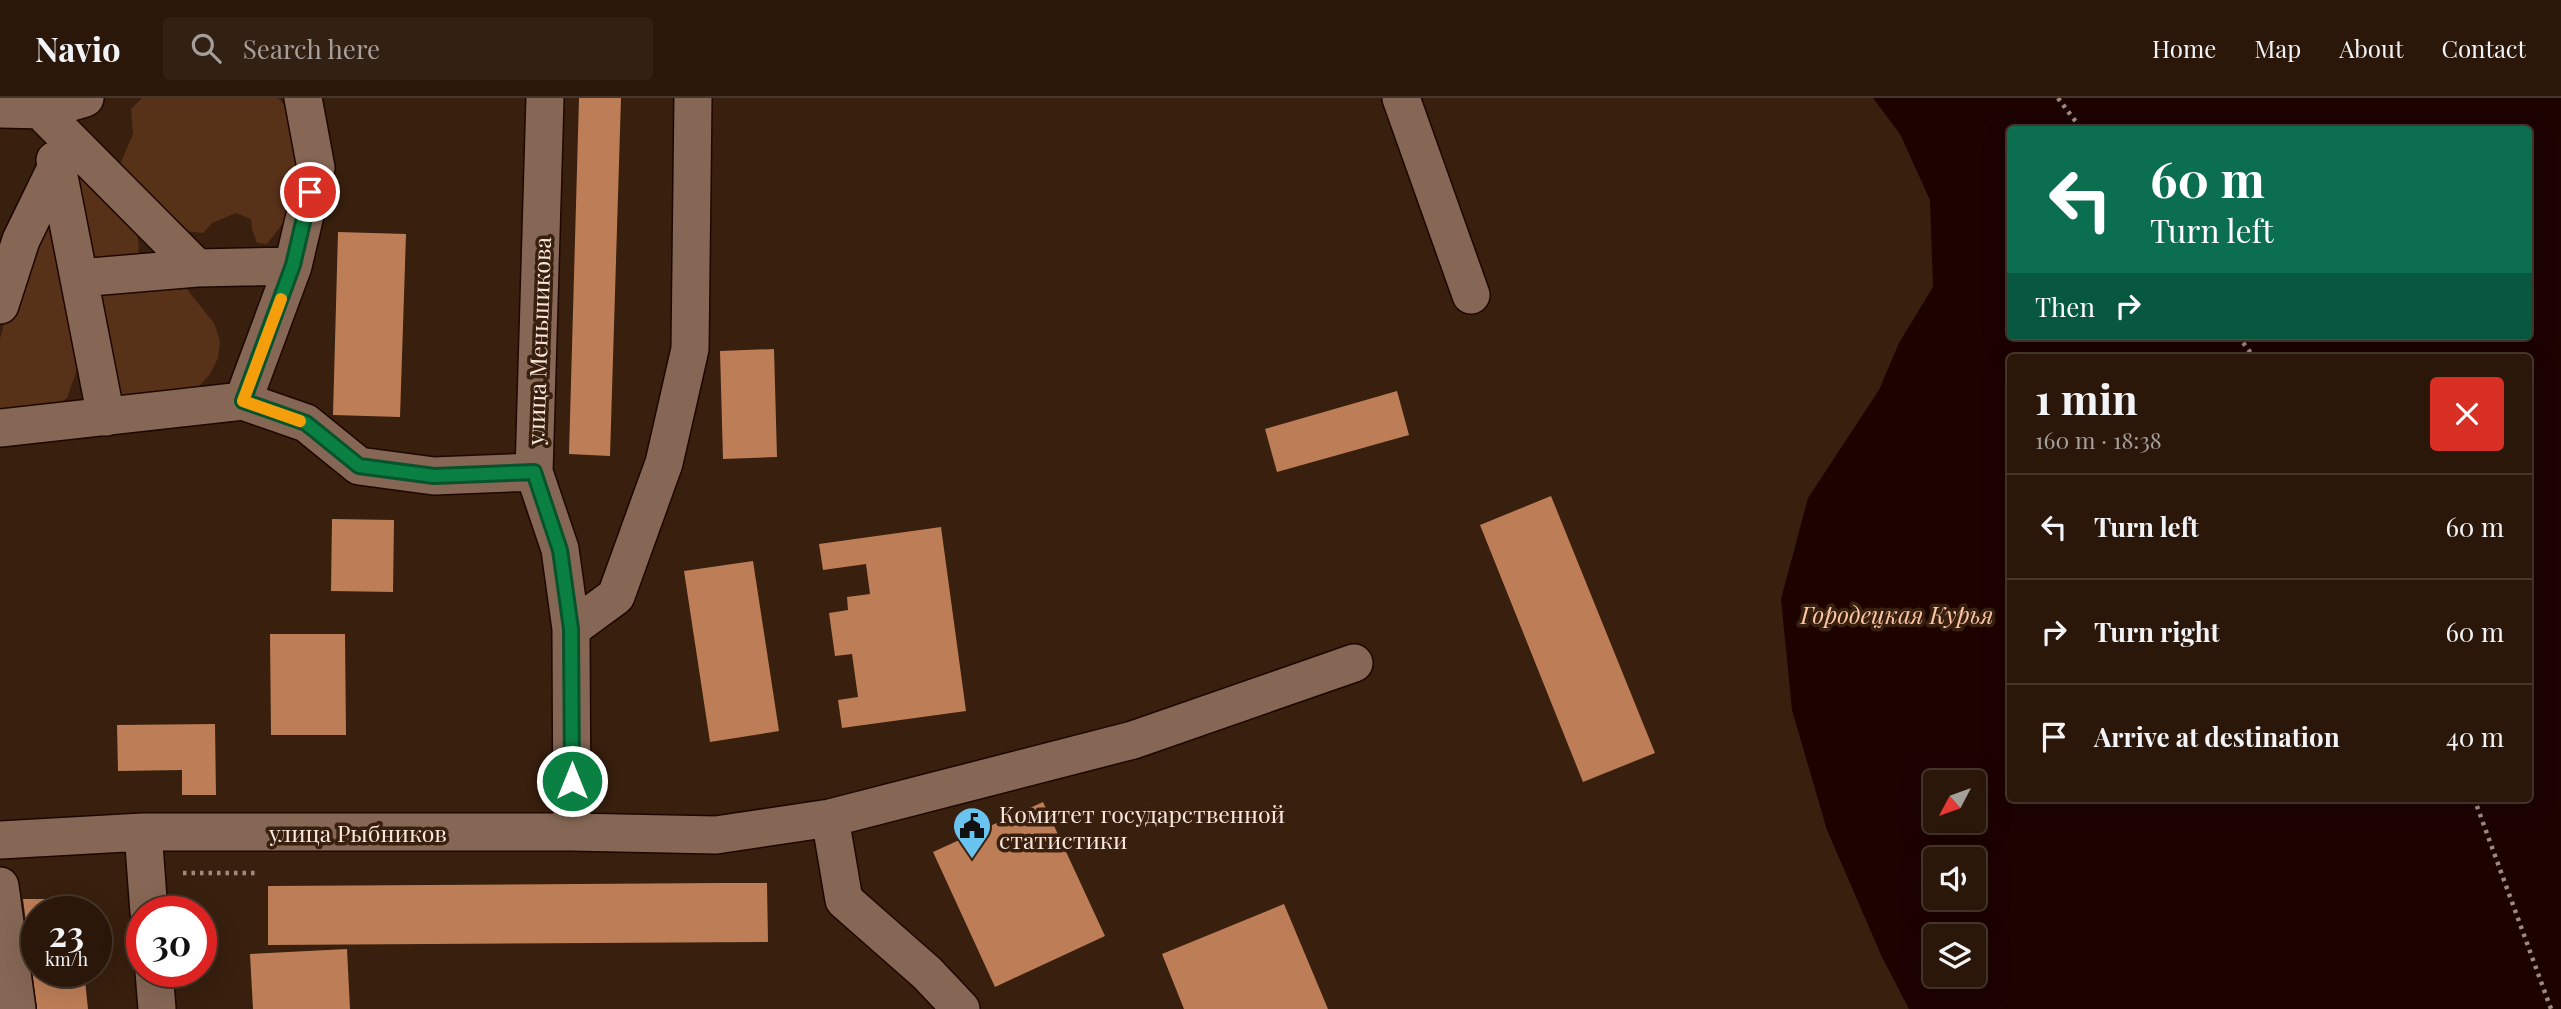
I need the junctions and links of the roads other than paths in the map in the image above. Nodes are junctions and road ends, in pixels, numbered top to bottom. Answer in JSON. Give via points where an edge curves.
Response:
{"nodes":[{"id":1,"x":85,"y":98,"type":"edge"},
{"id":2,"x":303,"y":98,"type":"edge"},
{"id":3,"x":545,"y":98,"type":"edge"},
{"id":4,"x":693,"y":98,"type":"edge"},
{"id":5,"x":1401,"y":98,"type":"edge"},
{"id":6,"x":0,"y":109,"type":"edge"},
{"id":7,"x":46,"y":114,"type":"junction"},
{"id":8,"x":57,"y":166,"type":"junction"},
{"id":9,"x":293,"y":265,"type":"junction"},
{"id":10,"x":197,"y":268,"type":"junction"},
{"id":11,"x":79,"y":278,"type":"junction"},
{"id":12,"x":1471,"y":295,"type":"dead end"},
{"id":13,"x":0,"y":305,"type":"edge"},
{"id":14,"x":243,"y":401,"type":"junction"},
{"id":15,"x":106,"y":416,"type":"junction"},
{"id":16,"x":0,"y":428,"type":"edge"},
{"id":17,"x":534,"y":472,"type":"junction"},
{"id":18,"x":571,"y":629,"type":"junction"},
{"id":19,"x":1354,"y":663,"type":"dead end"},
{"id":20,"x":830,"y":818,"type":"junction"},
{"id":21,"x":143,"y":832,"type":"junction"},
{"id":22,"x":572,"y":832,"type":"junction"},
{"id":23,"x":0,"y":840,"type":"edge"},
{"id":24,"x":0,"y":886,"type":"edge"},
{"id":25,"x":148,"y":896,"type":"edge"},
{"id":26,"x":155,"y":987,"type":"edge"},
{"id":27,"x":17,"y":1009,"type":"edge"},
{"id":28,"x":157,"y":1009,"type":"edge"},
{"id":29,"x":961,"y":1009,"type":"edge"}],
"edges":[{"from":1,"to":7,"type":"street"},
{"from":2,"to":9,"type":"street","via":[[316,168]]},
{"from":3,"to":17,"type":"street","name":"улица Меньшикова"},
{"from":4,"to":18,"type":"street","via":[[690,349],[667,450],[616,596]]},
{"from":5,"to":12,"type":"street"},
{"from":6,"to":7,"type":"street"},
{"from":7,"to":8,"type":"street"},
{"from":7,"to":10,"type":"street"},
{"from":8,"to":11,"type":"street"},
{"from":8,"to":13,"type":"street","via":[[21,240]]},
{"from":9,"to":10,"type":"street"},
{"from":9,"to":14,"type":"street"},
{"from":10,"to":11,"type":"street"},
{"from":11,"to":15,"type":"street"},
{"from":14,"to":15,"type":"street"},
{"from":14,"to":17,"type":"street","via":[[306,423],[359,466],[434,476]]},
{"from":15,"to":16,"type":"street"},
{"from":17,"to":18,"type":"street","name":"улица Меньшикова","via":[[560,550]]},
{"from":18,"to":22,"type":"street","name":"улица Меньшикова"},
{"from":19,"to":20,"type":"street","name":"улица Рыбников","via":[[1133,740]]},
{"from":20,"to":22,"type":"street","name":"улица Рыбников","via":[[716,835]]},
{"from":20,"to":29,"type":"street","via":[[844,900]]},
{"from":21,"to":22,"type":"street","name":"улица Рыбников"},
{"from":21,"to":23,"type":"street","name":"улица Рыбников"},
{"from":21,"to":25,"type":"street"},
{"from":24,"to":27,"type":"street"},
{"from":26,"to":28,"type":"street"}]}
